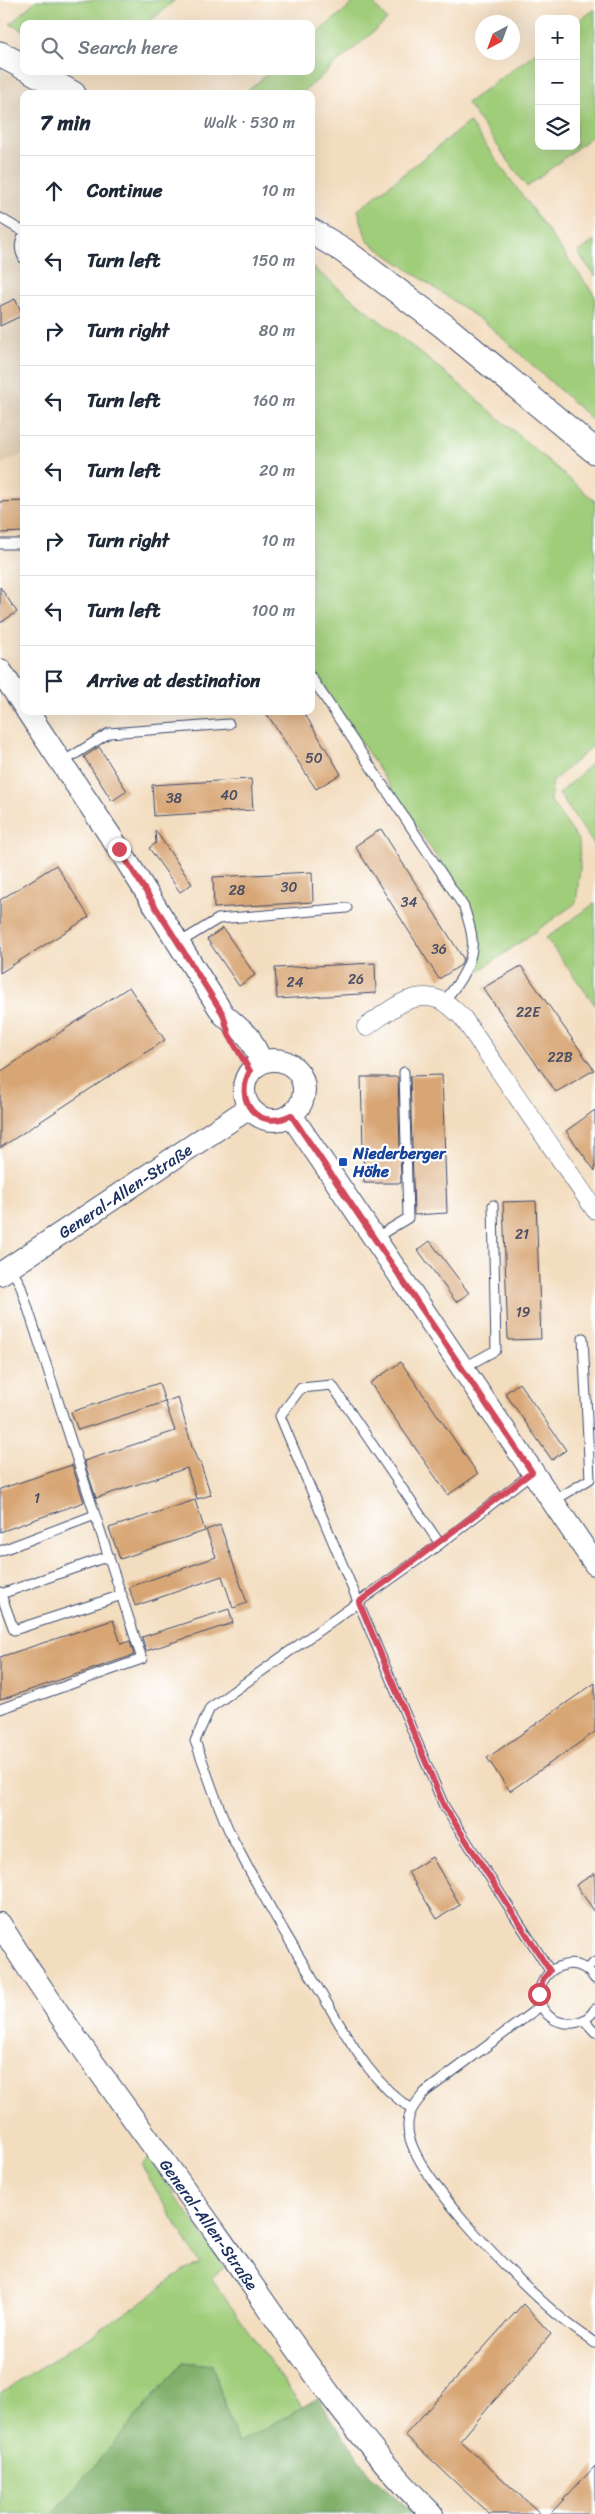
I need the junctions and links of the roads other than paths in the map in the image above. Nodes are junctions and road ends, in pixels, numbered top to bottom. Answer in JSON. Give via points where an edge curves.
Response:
{"nodes":[{"id":1,"x":0,"y":54,"type":"edge"},
{"id":2,"x":20,"y":64,"type":"edge"},
{"id":3,"x":39,"y":75,"type":"edge"},
{"id":4,"x":66,"y":90,"type":"edge"},
{"id":5,"x":0,"y":218,"type":"edge"},
{"id":6,"x":20,"y":231,"type":"edge"},
{"id":7,"x":315,"y":233,"type":"edge"},
{"id":8,"x":595,"y":451,"type":"edge"},
{"id":9,"x":0,"y":544,"type":"edge"},
{"id":10,"x":20,"y":544,"type":"edge"},
{"id":11,"x":0,"y":670,"type":"edge"},
{"id":12,"x":315,"y":683,"type":"edge"},
{"id":13,"x":20,"y":700,"type":"edge"},
{"id":14,"x":30,"y":715,"type":"edge"},
{"id":15,"x":229,"y":724,"type":"dead end"},
{"id":16,"x":61,"y":763,"type":"junction"},
{"id":17,"x":347,"y":908,"type":"dead end"},
{"id":18,"x":178,"y":944,"type":"junction"},
{"id":19,"x":444,"y":1001,"type":"junction"},
{"id":20,"x":366,"y":1028,"type":"dead end"},
{"id":21,"x":256,"y":1066,"type":"junction"},
{"id":22,"x":404,"y":1072,"type":"dead end"},
{"id":23,"x":249,"y":1108,"type":"junction"},
{"id":24,"x":291,"y":1115,"type":"junction"},
{"id":25,"x":493,"y":1205,"type":"dead end"},
{"id":26,"x":595,"y":1210,"type":"edge"},
{"id":27,"x":374,"y":1238,"type":"junction"},
{"id":28,"x":5,"y":1271,"type":"edge"},
{"id":29,"x":583,"y":1338,"type":"dead end"},
{"id":30,"x":462,"y":1369,"type":"junction"},
{"id":31,"x":532,"y":1472,"type":"junction"},
{"id":32,"x":552,"y":1502,"type":"junction"},
{"id":33,"x":96,"y":1516,"type":"junction"},
{"id":34,"x":440,"y":1544,"type":"junction"},
{"id":35,"x":0,"y":1551,"type":"edge"},
{"id":36,"x":109,"y":1556,"type":"junction"},
{"id":37,"x":595,"y":1564,"type":"edge"},
{"id":38,"x":0,"y":1593,"type":"edge"},
{"id":39,"x":122,"y":1595,"type":"junction"},
{"id":40,"x":359,"y":1602,"type":"junction"},
{"id":41,"x":0,"y":1709,"type":"edge"},
{"id":42,"x":0,"y":1924,"type":"edge"},
{"id":43,"x":595,"y":1962,"type":"edge"},
{"id":44,"x":586,"y":1969,"type":"junction"},
{"id":45,"x":550,"y":1971,"type":"junction"},
{"id":46,"x":595,"y":1979,"type":"edge"},
{"id":47,"x":542,"y":2005,"type":"junction"},
{"id":48,"x":595,"y":2009,"type":"edge"},
{"id":49,"x":584,"y":2020,"type":"junction"},
{"id":50,"x":595,"y":2032,"type":"edge"},
{"id":51,"x":412,"y":2109,"type":"junction"},
{"id":52,"x":595,"y":2344,"type":"edge"},
{"id":53,"x":432,"y":2514,"type":"edge"}],
"edges":[{"from":1,"to":2,"type":"main road"},
{"from":3,"to":4,"type":"main road"},
{"from":5,"to":6,"type":"lane"},
{"from":7,"to":8,"type":"main road","via":[[343,250],[444,326]]},
{"from":9,"to":10,"type":"lane"},
{"from":11,"to":13,"type":"street"},
{"from":12,"to":19,"type":"lane","via":[[464,907],[473,940],[465,972]]},
{"from":14,"to":16,"type":"street"},
{"from":15,"to":16,"type":"lane","via":[[109,733]]},
{"from":16,"to":18,"type":"street"},
{"from":17,"to":18,"type":"lane","via":[[218,919]]},
{"from":18,"to":21,"type":"street","via":[[223,1014],[249,1037]]},
{"from":19,"to":20,"type":"street","via":[[431,997],[404,1000]]},
{"from":19,"to":26,"type":"street","via":[[464,1018]]},
{"from":21,"to":23,"type":"street","via":[[244,1089]]},
{"from":21,"to":24,"type":"street","via":[[280,1060],[301,1075],[305,1093],[298,1109]]},
{"from":22,"to":27,"type":"lane","via":[[408,1218]]},
{"from":23,"to":24,"type":"street","via":[[272,1120]]},
{"from":23,"to":28,"type":"street","name":"General-Allen-Straße"},
{"from":24,"to":27,"type":"street"},
{"from":25,"to":30,"type":"lane","via":[[496,1350]]},
{"from":27,"to":30,"type":"street"},
{"from":28,"to":33,"type":"lane","via":[[20,1284]]},
{"from":29,"to":32,"type":"lane","via":[[590,1479]]},
{"from":30,"to":31,"type":"street"},
{"from":31,"to":32,"type":"street"},
{"from":31,"to":34,"type":"lane"},
{"from":32,"to":37,"type":"street"},
{"from":33,"to":35,"type":"lane"},
{"from":33,"to":36,"type":"lane"},
{"from":34,"to":40,"type":"lane"},
{"from":34,"to":40,"type":"lane","via":[[332,1385],[301,1388],[280,1416]]},
{"from":36,"to":38,"type":"lane"},
{"from":36,"to":39,"type":"lane"},
{"from":38,"to":39,"type":"lane","via":[[14,1630]]},
{"from":39,"to":41,"type":"lane","via":[[142,1659]]},
{"from":40,"to":45,"type":"lane","via":[[444,1806]]},
{"from":40,"to":51,"type":"lane","via":[[210,1708],[195,1741],[233,1840],[273,1911],[345,2033],[376,2078]]},
{"from":42,"to":53,"type":"street","name":"General-Allen-Straße","via":[[59,2013],[328,2393],[387,2469]]},
{"from":43,"to":44,"type":"lane"},
{"from":44,"to":45,"type":"lane","via":[[570,1964]]},
{"from":44,"to":46,"type":"lane"},
{"from":45,"to":47,"type":"lane","via":[[543,1979],[539,1994]]},
{"from":47,"to":49,"type":"lane","via":[[552,2018],[564,2024]]},
{"from":47,"to":51,"type":"lane","via":[[425,2092]]},
{"from":48,"to":49,"type":"lane"},
{"from":49,"to":50,"type":"lane"},
{"from":51,"to":52,"type":"lane","via":[[408,2125],[410,2139],[435,2186],[477,2235],[552,2311]]}]}
